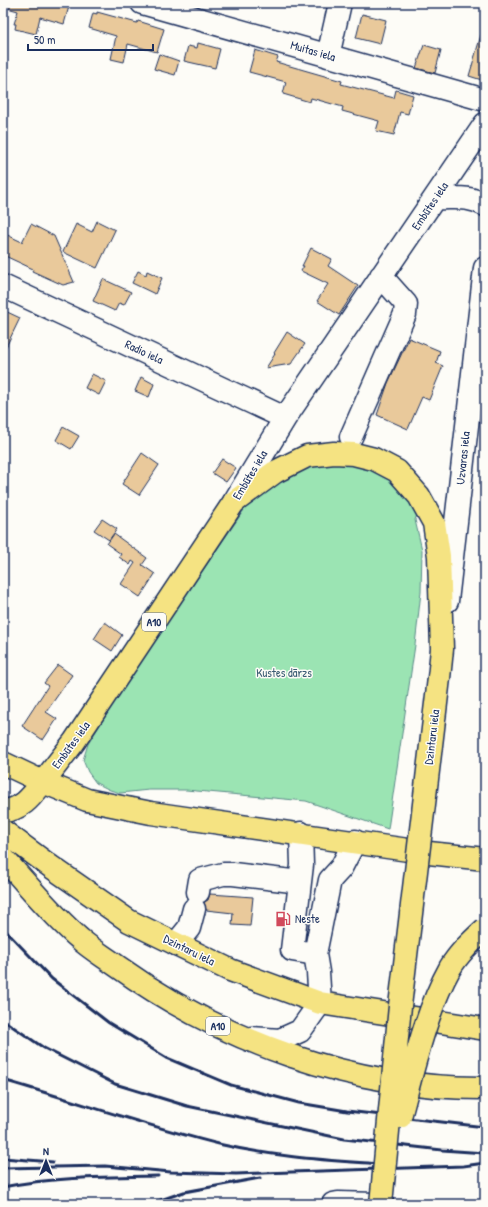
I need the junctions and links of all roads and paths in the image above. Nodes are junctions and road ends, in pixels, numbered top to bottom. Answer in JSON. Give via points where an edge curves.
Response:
{"nodes":[{"id":1,"x":142,"y":3,"type":"edge"},
{"id":2,"x":340,"y":3,"type":"edge"},
{"id":3,"x":328,"y":56,"type":"junction"},
{"id":4,"x":485,"y":100,"type":"edge"},
{"id":5,"x":485,"y":124,"type":"edge"},
{"id":6,"x":435,"y":198,"type":"junction"},
{"id":7,"x":485,"y":205,"type":"edge"},
{"id":8,"x":485,"y":268,"type":"edge"},
{"id":9,"x":381,"y":276,"type":"junction"},
{"id":10,"x":3,"y":286,"type":"edge"},
{"id":11,"x":285,"y":418,"type":"junction"},
{"id":12,"x":351,"y":437,"type":"dead end"},
{"id":13,"x":234,"y":502,"type":"junction"},
{"id":14,"x":442,"y":649,"type":"junction"},
{"id":15,"x":3,"y":763,"type":"edge"},
{"id":16,"x":43,"y":782,"type":"junction"},
{"id":17,"x":3,"y":812,"type":"edge"},
{"id":18,"x":3,"y":831,"type":"edge"},
{"id":19,"x":301,"y":833,"type":"junction"},
{"id":20,"x":355,"y":842,"type":"junction"},
{"id":21,"x":3,"y":858,"type":"edge"},
{"id":22,"x":485,"y":859,"type":"edge"},
{"id":23,"x":300,"y":882,"type":"junction"},
{"id":24,"x":485,"y":930,"type":"edge"},
{"id":25,"x":176,"y":944,"type":"junction"},
{"id":26,"x":315,"y":954,"type":"junction"},
{"id":27,"x":320,"y":1003,"type":"junction"},
{"id":28,"x":485,"y":1029,"type":"edge"},
{"id":29,"x":241,"y":1037,"type":"junction"},
{"id":30,"x":485,"y":1088,"type":"edge"},
{"id":31,"x":385,"y":1168,"type":"junction"},
{"id":32,"x":333,"y":1204,"type":"edge"},
{"id":33,"x":376,"y":1204,"type":"edge"},
{"id":34,"x":381,"y":1204,"type":"edge"}],
"edges":[{"from":1,"to":3,"type":"street","name":"Muitas iela"},
{"from":2,"to":3,"type":"street"},
{"from":3,"to":4,"type":"street","name":"Muitas iela"},
{"from":5,"to":6,"type":"street","name":"Embūtes iela"},
{"from":6,"to":7,"type":"street","via":[[461,197]]},
{"from":6,"to":9,"type":"street","name":"Embūtes iela"},
{"from":8,"to":14,"type":"street","name":"Uzvaras iela"},
{"from":9,"to":11,"type":"street","name":"Embūtes iela"},
{"from":9,"to":12,"type":"street","via":[[406,304],[405,314]]},
{"from":10,"to":11,"type":"street","name":"Radio iela"},
{"from":11,"to":13,"type":"street","name":"Embūtes iela"},
{"from":13,"to":14,"type":"main road","number":"A10","via":[[275,472],[307,456],[354,454],[374,459],[397,471],[419,496],[434,523],[439,556]]},
{"from":13,"to":16,"type":"main road","name":"Embūtes iela","number":"A10","via":[[74,742]]},
{"from":14,"to":31,"type":"main road","name":"Dzintaru iela","number":"A10","bridge":true,"via":[[400,1006]]},
{"from":15,"to":16,"type":"main road"},
{"from":16,"to":17,"type":"main road","name":"Embūtes iela","via":[[26,802]]},
{"from":16,"to":19,"type":"main road","via":[[87,800],[151,812]]},
{"from":18,"to":25,"type":"main road","name":"Dzintaru iela","via":[[129,921]]},
{"from":19,"to":20,"type":"main road"},
{"from":19,"to":23,"type":"street"},
{"from":20,"to":22,"type":"main road"},
{"from":20,"to":26,"type":"street","via":[[341,868],[330,880]]},
{"from":21,"to":29,"type":"main road","number":"A10","via":[[80,939],[144,986]]},
{"from":23,"to":25,"type":"street","via":[[233,874],[200,880],[189,928]]},
{"from":23,"to":26,"type":"street","via":[[292,950]]},
{"from":24,"to":31,"type":"main road","number":"A10","bridge":true,"via":[[470,942],[451,967],[434,1000]]},
{"from":25,"to":27,"type":"main road","name":"Dzintaru iela","via":[[230,970]]},
{"from":26,"to":27,"type":"street"},
{"from":27,"to":28,"type":"main road","name":"Dzintaru iela"},
{"from":27,"to":29,"type":"street","via":[[300,1031],[280,1040]]},
{"from":29,"to":30,"type":"main road","number":"A10","via":[[313,1062],[379,1079],[458,1088]]},
{"from":31,"to":34,"type":"main road","name":"Dzintaru iela","number":"A10","bridge":true},
{"from":32,"to":33,"type":"street"}]}
